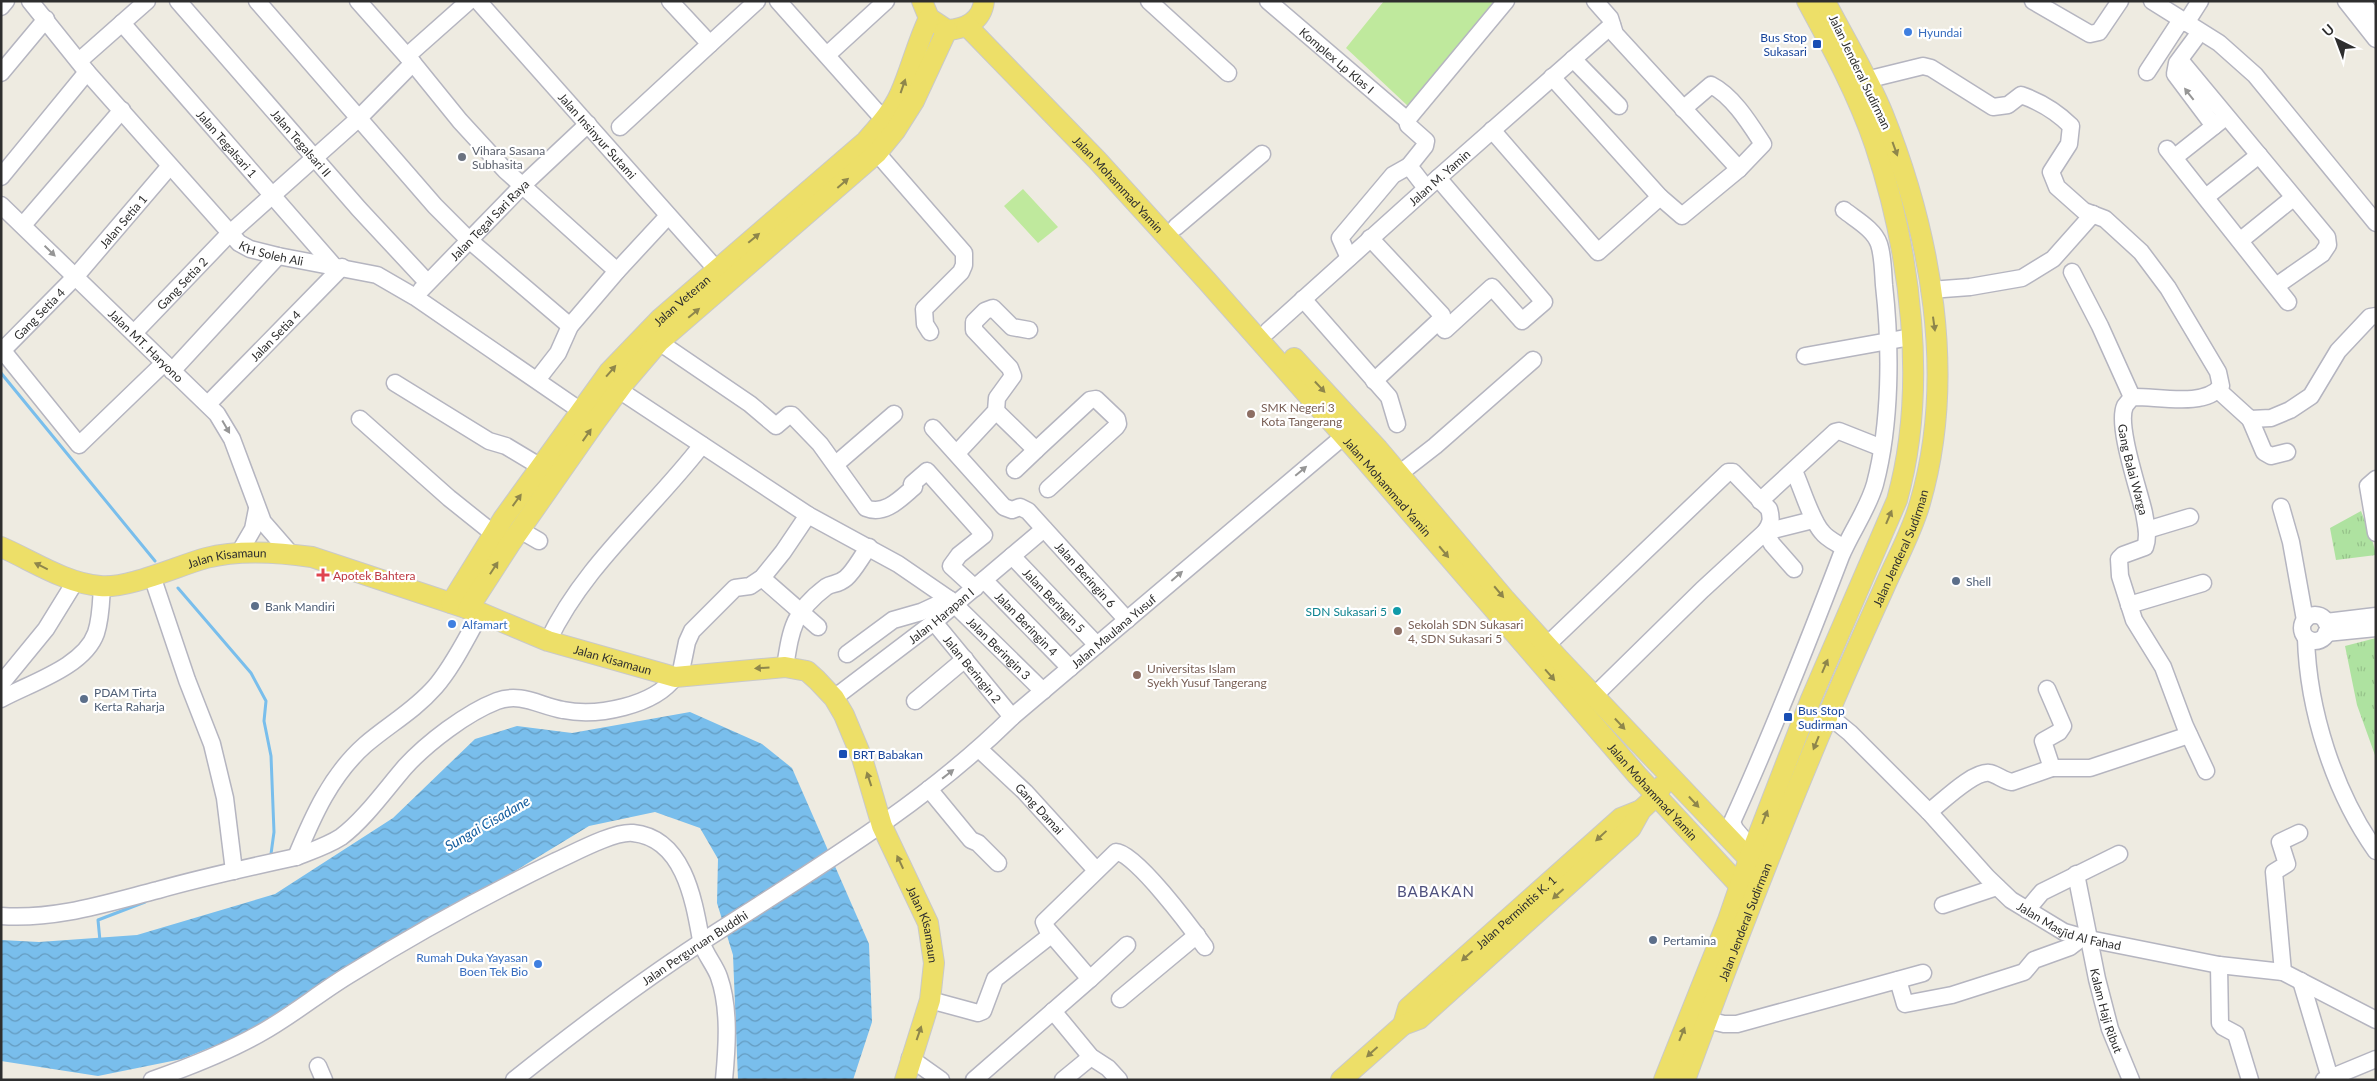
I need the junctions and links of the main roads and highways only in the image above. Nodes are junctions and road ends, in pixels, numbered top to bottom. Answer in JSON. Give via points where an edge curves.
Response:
{"nodes":[{"id":1,"x":1807,"y":1,"type":"edge"},
{"id":2,"x":1824,"y":1,"type":"edge"},
{"id":3,"x":926,"y":10,"type":"edge"},
{"id":4,"x":976,"y":15,"type":"edge"},
{"id":5,"x":947,"y":30,"type":"junction"},
{"id":6,"x":808,"y":203,"type":"junction"},
{"id":7,"x":549,"y":472,"type":"junction"},
{"id":8,"x":1,"y":547,"type":"edge"},
{"id":9,"x":467,"y":608,"type":"junction"},
{"id":10,"x":1665,"y":771,"type":"junction"},
{"id":11,"x":1656,"y":796,"type":"junction"},
{"id":12,"x":1723,"y":833,"type":"junction"},
{"id":13,"x":1751,"y":854,"type":"junction"},
{"id":14,"x":1710,"y":855,"type":"junction"},
{"id":15,"x":1740,"y":886,"type":"junction"},
{"id":16,"x":905,"y":1080,"type":"edge"},
{"id":17,"x":1341,"y":1080,"type":"edge"},
{"id":18,"x":1664,"y":1080,"type":"edge"},
{"id":19,"x":1685,"y":1080,"type":"edge"}],
"edges":[{"from":13,"to":1,"type":"main road","name":"Jalan Jenderal Sudirman","one_way":true,"via":[[1804,718],[1897,500],[1911,419],[1910,296],[1892,206],[1875,145],[1860,107]]},
{"from":2,"to":19,"type":"main road","name":"Jalan Jenderal Sudirman","one_way":true,"via":[[1882,112],[1908,185],[1930,290],[1936,338],[1938,393],[1930,459],[1922,497],[1742,925]]},
{"from":3,"to":5,"type":"main road"},
{"from":6,"to":3,"type":"main road","name":"Jalan Veteran","one_way":true,"via":[[866,141],[900,96]]},
{"from":4,"to":5,"type":"main road"},
{"from":4,"to":10,"type":"main road","name":"Jalan Mohammad Yamin","one_way":true,"via":[[1176,227],[1399,474],[1547,645]]},
{"from":4,"to":11,"type":"main road","name":"Jalan Mohammad Yamin","one_way":true,"via":[[1097,160],[1344,436]]},
{"from":6,"to":5,"type":"main road","name":"Jalan Veteran","one_way":true,"via":[[877,153],[895,131],[914,101]]},
{"from":7,"to":6,"type":"main road","name":"Jalan Veteran","one_way":true,"via":[[659,342]]},
{"from":7,"to":6,"type":"main road","name":"Jalan Veteran","one_way":true,"via":[[581,411],[609,372],[661,318],[717,270]]},
{"from":9,"to":7,"type":"main road","name":"Jalan Veteran","one_way":true,"via":[[520,530]]},
{"from":9,"to":7,"type":"main road","name":"Jalan Veteran","one_way":true,"via":[[494,534]]},
{"from":9,"to":8,"type":"main road","name":"Jalan Kisamaun","one_way":true,"via":[[312,556],[290,553],[239,553],[205,558],[152,576],[102,586],[75,582]]},
{"from":16,"to":9,"type":"main road","name":"Jalan Kisamaun","one_way":true,"via":[[930,1000],[934,963],[928,923],[882,826],[855,739],[834,698],[807,672],[786,667],[677,677],[548,641]]},
{"from":10,"to":11,"type":"main road","name":"Jalan Permintis K. 1","via":[[1664,782]]},
{"from":10,"to":12,"type":"main road","name":"Jalan Mohammad Yamin","one_way":true},
{"from":11,"to":14,"type":"main road","name":"Jalan Mohammad Yamin"},
{"from":11,"to":17,"type":"main road","name":"Jalan Permintis K. 1","one_way":true,"via":[[1641,810],[1631,828],[1588,868],[1419,1019],[1403,1024]]},
{"from":12,"to":13,"type":"main road","name":"Jalan Mohammad Yamin"},
{"from":12,"to":14,"type":"main road"},
{"from":13,"to":15,"type":"main road","name":"Jalan Jenderal Sudirman"},
{"from":14,"to":15,"type":"main road","name":"Jalan Mohammad Yamin"},
{"from":18,"to":15,"type":"main road","name":"Jalan Jenderal Sudirman","one_way":true}]}
